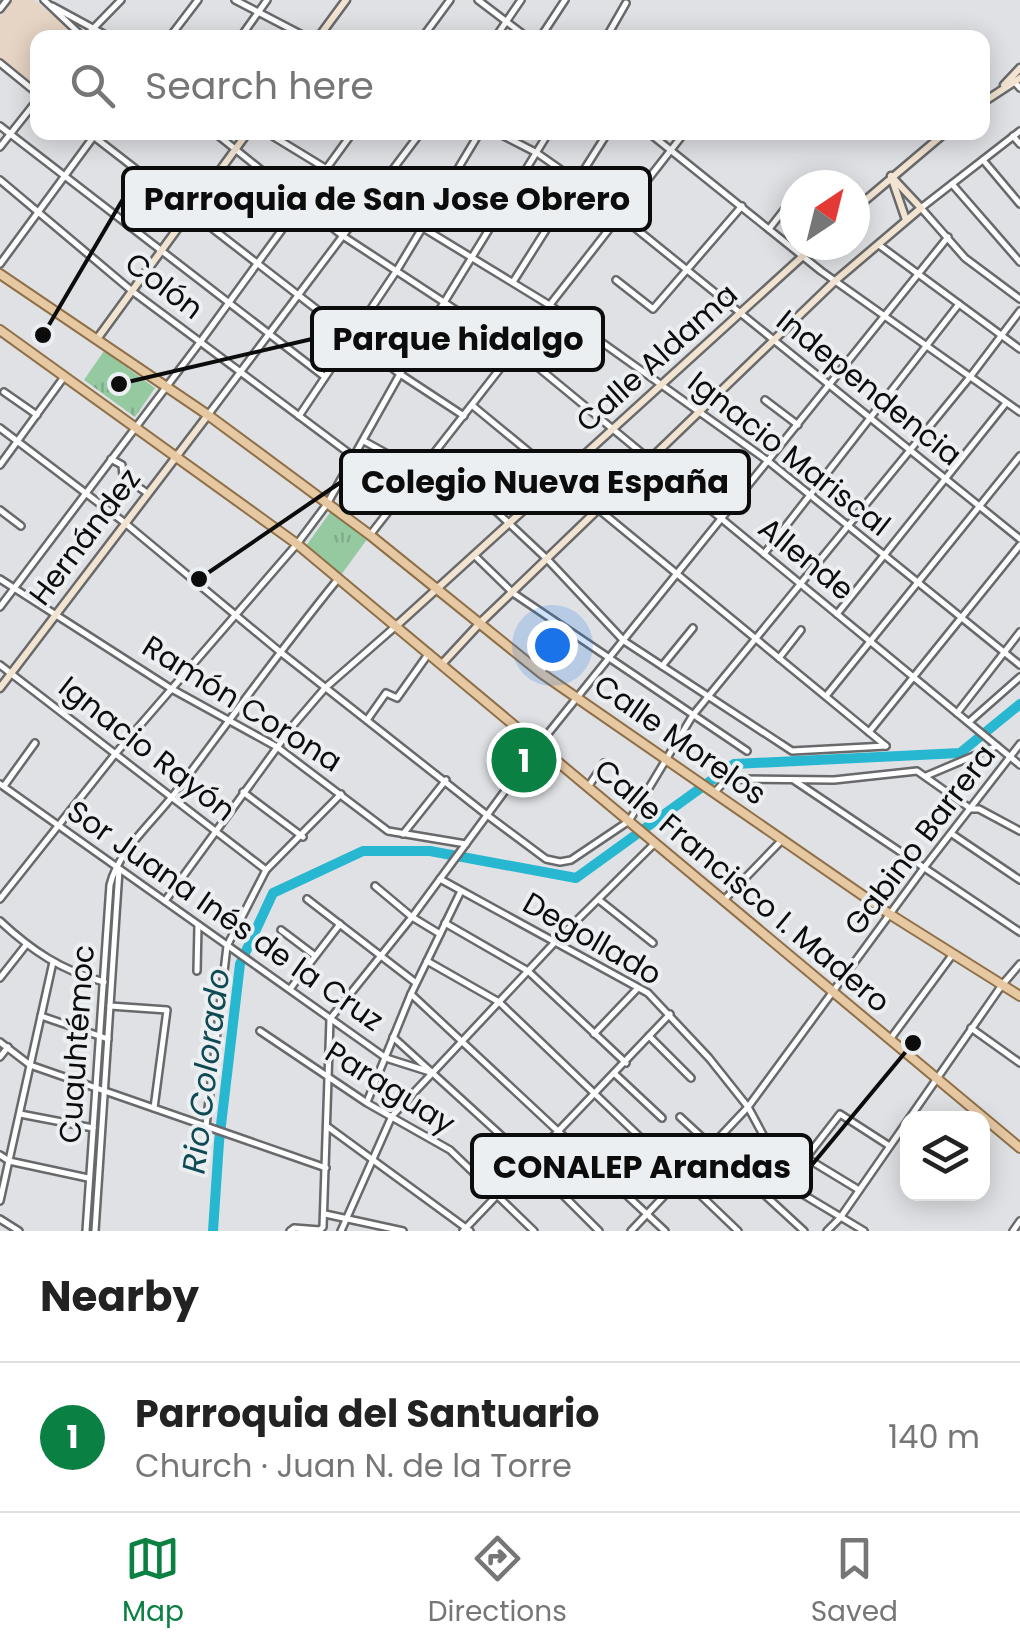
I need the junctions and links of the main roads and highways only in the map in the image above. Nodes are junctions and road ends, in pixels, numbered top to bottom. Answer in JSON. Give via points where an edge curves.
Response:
{"nodes":[{"id":1,"x":346,"y":0,"type":"edge"},
{"id":2,"x":324,"y":30,"type":"edge"},
{"id":3,"x":1017,"y":77,"type":"edge"},
{"id":4,"x":990,"y":98,"type":"edge"},
{"id":5,"x":242,"y":140,"type":"edge"},
{"id":6,"x":936,"y":140,"type":"edge"},
{"id":7,"x":891,"y":176,"type":"junction"},
{"id":8,"x":870,"y":195,"type":"edge"},
{"id":9,"x":906,"y":220,"type":"junction"},
{"id":10,"x":798,"y":260,"type":"edge"},
{"id":11,"x":0,"y":274,"type":"edge"},
{"id":12,"x":0,"y":330,"type":"edge"},
{"id":13,"x":96,"y":339,"type":"junction"},
{"id":14,"x":208,"y":416,"type":"junction"},
{"id":15,"x":175,"y":455,"type":"junction"},
{"id":16,"x":436,"y":590,"type":"junction"},
{"id":17,"x":480,"y":623,"type":"junction"},
{"id":18,"x":396,"y":626,"type":"junction"},
{"id":19,"x":442,"y":664,"type":"junction"},
{"id":20,"x":0,"y":688,"type":"edge"},
{"id":21,"x":1020,"y":996,"type":"edge"},
{"id":22,"x":1020,"y":1148,"type":"edge"}],
"edges":[{"from":1,"to":2,"type":"main road"},
{"from":3,"to":4,"type":"main road"},
{"from":5,"to":13,"type":"main road"},
{"from":6,"to":7,"type":"main road"},
{"from":7,"to":8,"type":"main road"},
{"from":7,"to":9,"type":"main road"},
{"from":7,"to":9,"type":"main road","via":[[921,208]]},
{"from":9,"to":17,"type":"main road"},
{"from":10,"to":16,"type":"main road","name":"Calle Aldama"},
{"from":11,"to":13,"type":"main road","name":"Calle Morelos"},
{"from":12,"to":15,"type":"main road","name":"Calle Francisco I. Madero"},
{"from":13,"to":14,"type":"main road","name":"Calle Morelos"},
{"from":14,"to":15,"type":"main road","name":"Hernández"},
{"from":14,"to":16,"type":"main road","name":"Calle Morelos"},
{"from":15,"to":18,"type":"main road","name":"Calle Francisco I. Madero"},
{"from":15,"to":20,"type":"main road","name":"Hernández"},
{"from":16,"to":17,"type":"main road","name":"Calle Morelos"},
{"from":16,"to":18,"type":"main road","name":"Calle Aldama"},
{"from":17,"to":19,"type":"main road"},
{"from":17,"to":21,"type":"main road","name":"Calle Morelos","via":[[541,673]]},
{"from":18,"to":19,"type":"main road","name":"Calle Francisco I. Madero"},
{"from":19,"to":22,"type":"main road","name":"Calle Francisco I. Madero"}]}
